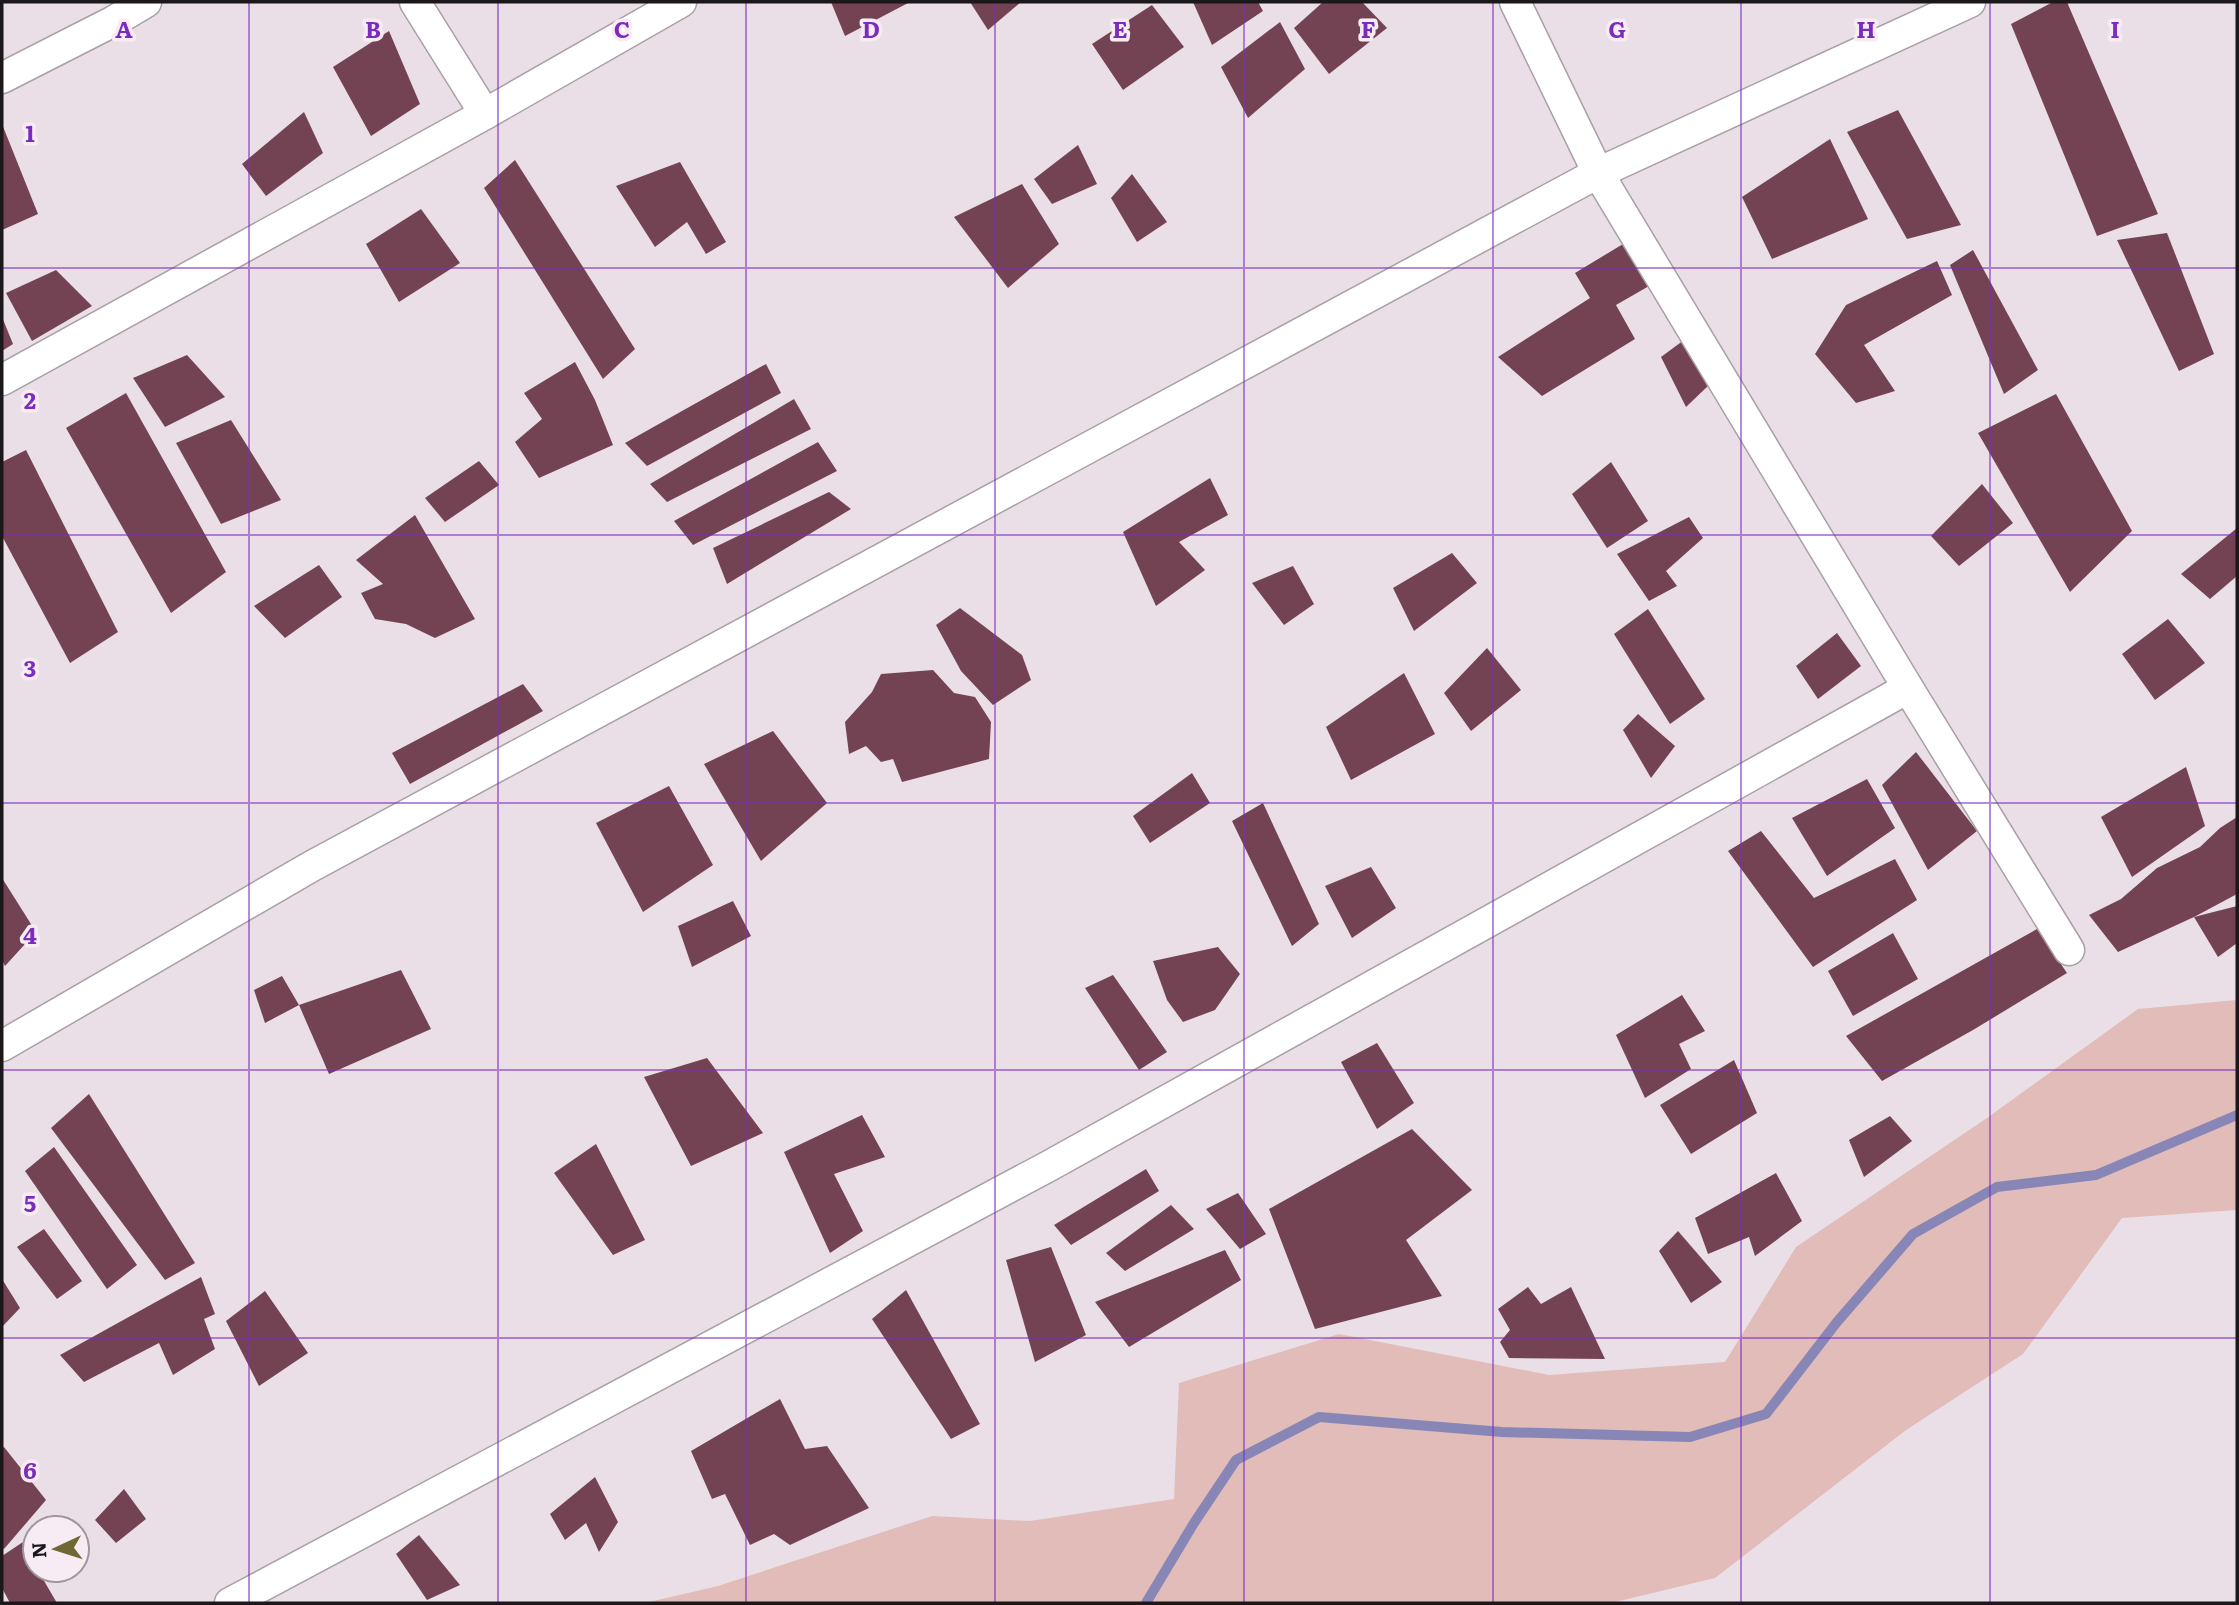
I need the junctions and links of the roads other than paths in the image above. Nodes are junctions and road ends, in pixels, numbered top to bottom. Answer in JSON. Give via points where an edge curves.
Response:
{"nodes":[{"id":1,"x":146,"y":2,"type":"edge"},
{"id":2,"x":415,"y":2,"type":"edge"},
{"id":3,"x":681,"y":2,"type":"edge"},
{"id":4,"x":1515,"y":2,"type":"edge"},
{"id":5,"x":1970,"y":2,"type":"edge"},
{"id":6,"x":108,"y":11,"type":"edge"},
{"id":7,"x":2,"y":78,"type":"edge"},
{"id":8,"x":485,"y":114,"type":"junction"},
{"id":9,"x":1598,"y":173,"type":"junction"},
{"id":10,"x":2,"y":380,"type":"edge"},
{"id":11,"x":1908,"y":688,"type":"junction"},
{"id":12,"x":2069,"y":950,"type":"dead end"},
{"id":13,"x":2,"y":1046,"type":"edge"},
{"id":14,"x":230,"y":1603,"type":"edge"}],
"edges":[{"from":1,"to":6,"type":"street"},
{"from":2,"to":8,"type":"street"},
{"from":3,"to":8,"type":"street"},
{"from":4,"to":9,"type":"street"},
{"from":5,"to":9,"type":"street"},
{"from":6,"to":7,"type":"street"},
{"from":8,"to":10,"type":"street"},
{"from":9,"to":11,"type":"street"},
{"from":9,"to":13,"type":"street","via":[[312,866]]},
{"from":11,"to":12,"type":"street"},
{"from":11,"to":14,"type":"street","via":[[1049,1167]]}]}
